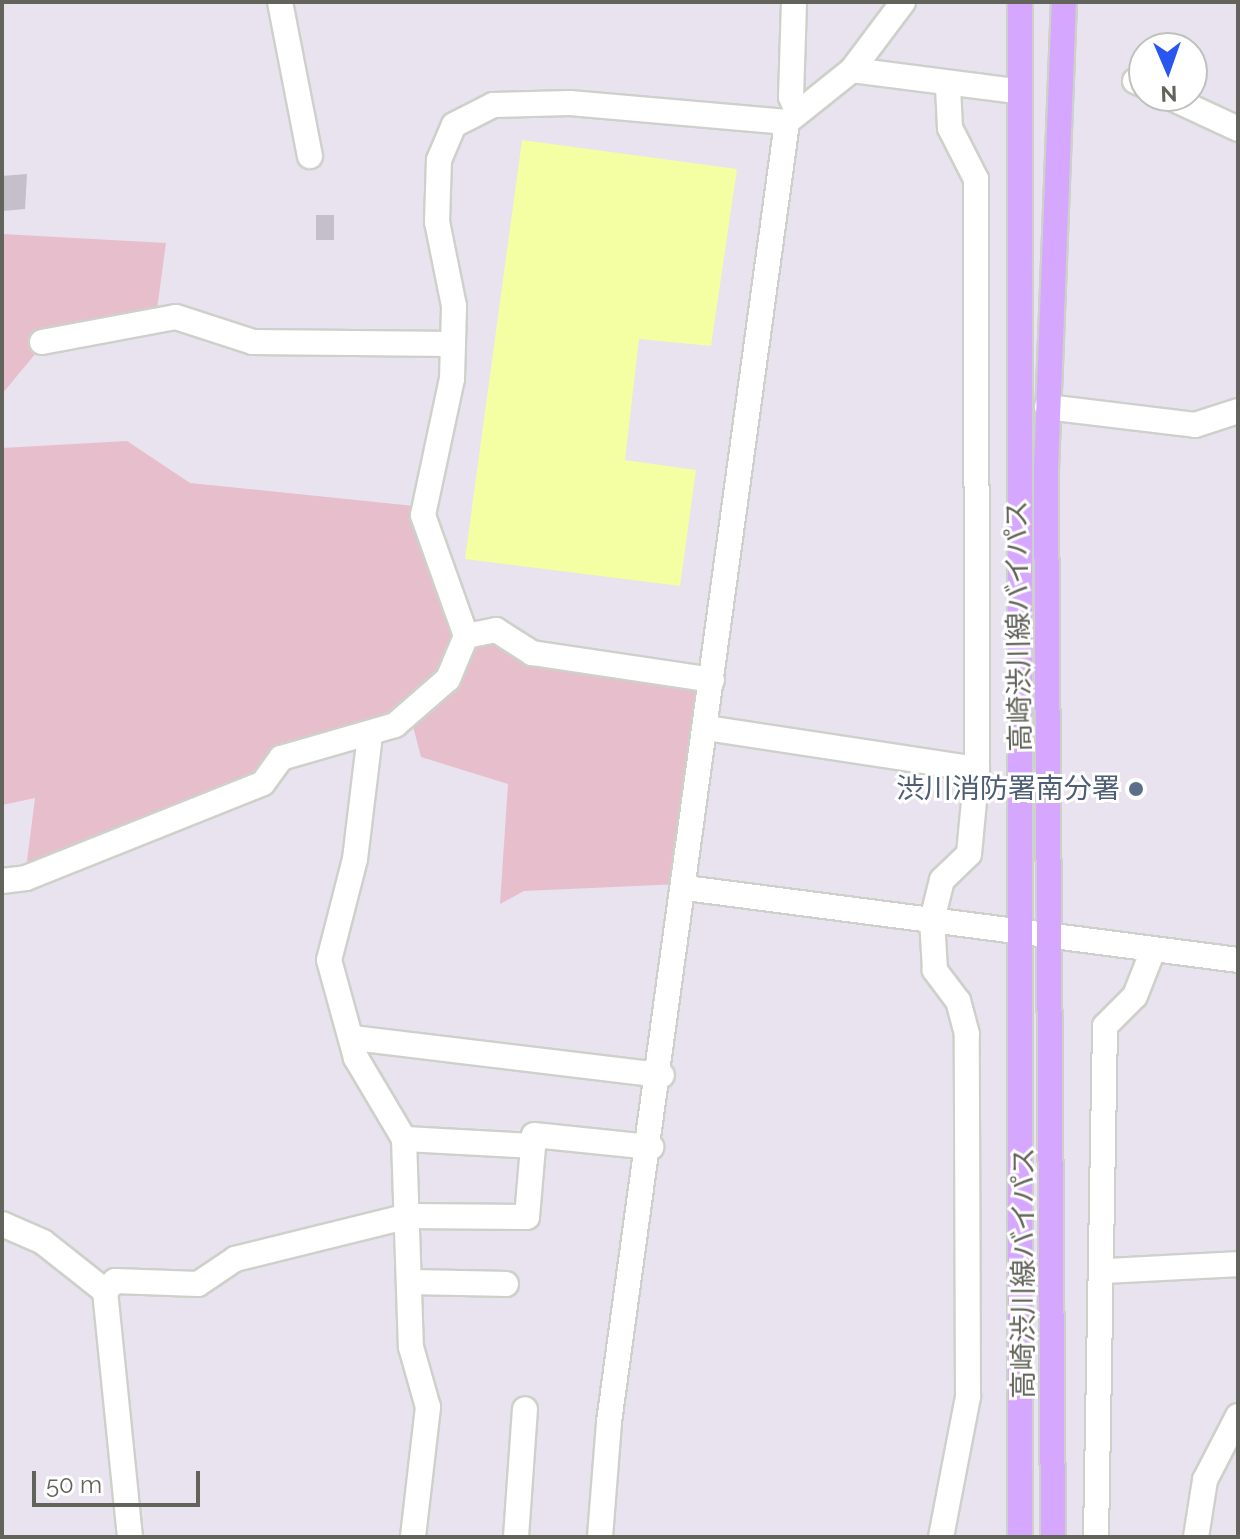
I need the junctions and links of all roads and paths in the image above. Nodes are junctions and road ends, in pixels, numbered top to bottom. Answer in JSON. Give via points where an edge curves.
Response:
{"nodes":[{"id":1,"x":280,"y":2,"type":"edge"},
{"id":2,"x":794,"y":2,"type":"edge"},
{"id":3,"x":903,"y":2,"type":"edge"},
{"id":4,"x":1020,"y":2,"type":"edge"},
{"id":5,"x":1064,"y":2,"type":"edge"},
{"id":6,"x":852,"y":70,"type":"junction"},
{"id":7,"x":948,"y":87,"type":"junction"},
{"id":8,"x":1017,"y":91,"type":"junction"},
{"id":9,"x":1201,"y":112,"type":"edge"},
{"id":10,"x":792,"y":117,"type":"junction"},
{"id":11,"x":1238,"y":129,"type":"edge"},
{"id":12,"x":310,"y":156,"type":"dead end"},
{"id":13,"x":42,"y":342,"type":"dead end"},
{"id":14,"x":453,"y":344,"type":"junction"},
{"id":15,"x":1047,"y":407,"type":"junction"},
{"id":16,"x":1238,"y":411,"type":"edge"},
{"id":17,"x":466,"y":636,"type":"junction"},
{"id":18,"x":712,"y":680,"type":"junction"},
{"id":19,"x":706,"y":728,"type":"junction"},
{"id":20,"x":370,"y":735,"type":"junction"},
{"id":21,"x":977,"y":769,"type":"junction"},
{"id":22,"x":2,"y":881,"type":"edge"},
{"id":23,"x":686,"y":888,"type":"junction"},
{"id":24,"x":932,"y":920,"type":"junction"},
{"id":25,"x":1015,"y":933,"type":"junction"},
{"id":26,"x":1054,"y":938,"type":"junction"},
{"id":27,"x":1153,"y":950,"type":"junction"},
{"id":28,"x":1238,"y":960,"type":"edge"},
{"id":29,"x":354,"y":1038,"type":"junction"},
{"id":30,"x":662,"y":1075,"type":"junction"},
{"id":31,"x":404,"y":1139,"type":"junction"},
{"id":32,"x":533,"y":1146,"type":"junction"},
{"id":33,"x":651,"y":1147,"type":"junction"},
{"id":34,"x":409,"y":1216,"type":"junction"},
{"id":35,"x":2,"y":1224,"type":"edge"},
{"id":36,"x":1238,"y":1264,"type":"edge"},
{"id":37,"x":1106,"y":1271,"type":"junction"},
{"id":38,"x":410,"y":1282,"type":"junction"},
{"id":39,"x":506,"y":1284,"type":"dead end"},
{"id":40,"x":105,"y":1291,"type":"junction"},
{"id":41,"x":525,"y":1409,"type":"dead end"},
{"id":42,"x":1238,"y":1416,"type":"edge"},
{"id":43,"x":130,"y":1537,"type":"edge"},
{"id":44,"x":413,"y":1537,"type":"edge"},
{"id":45,"x":516,"y":1537,"type":"edge"},
{"id":46,"x":600,"y":1537,"type":"edge"},
{"id":47,"x":941,"y":1537,"type":"edge"},
{"id":48,"x":1020,"y":1537,"type":"edge"},
{"id":49,"x":1053,"y":1537,"type":"edge"},
{"id":50,"x":1096,"y":1537,"type":"edge"},
{"id":51,"x":1196,"y":1537,"type":"edge"}],
"edges":[{"from":1,"to":12,"type":"street"},
{"from":2,"to":10,"type":"street"},
{"from":3,"to":6,"type":"street"},
{"from":4,"to":8,"type":"main road","name":"高崎渋川線バイパス"},
{"from":5,"to":15,"type":"main road","name":"高崎渋川線バイパス"},
{"from":6,"to":7,"type":"street"},
{"from":6,"to":10,"type":"street"},
{"from":7,"to":8,"type":"street"},
{"from":7,"to":21,"type":"street","via":[[950,128],[976,179]]},
{"from":8,"to":25,"type":"main road","name":"高崎渋川線バイパス"},
{"from":9,"to":11,"type":"street"},
{"from":10,"to":14,"type":"street","via":[[570,103],[493,105],[454,125],[439,160],[437,222],[454,306]]},
{"from":10,"to":18,"type":"street"},
{"from":13,"to":14,"type":"street","via":[[176,317],[253,342]]},
{"from":14,"to":17,"type":"street","via":[[423,515]]},
{"from":15,"to":16,"type":"street","via":[[1195,425]]},
{"from":15,"to":26,"type":"main road","name":"高崎渋川線バイパス"},
{"from":17,"to":18,"type":"street","via":[[496,630],[532,653]]},
{"from":17,"to":20,"type":"street","via":[[448,679],[425,704]]},
{"from":18,"to":19,"type":"street"},
{"from":19,"to":21,"type":"street"},
{"from":19,"to":23,"type":"street"},
{"from":20,"to":22,"type":"street","via":[[281,758],[263,783],[26,878]]},
{"from":20,"to":29,"type":"street","via":[[355,859],[329,960]]},
{"from":21,"to":24,"type":"street","via":[[969,854],[942,880]]},
{"from":23,"to":24,"type":"street"},
{"from":23,"to":30,"type":"street"},
{"from":24,"to":25,"type":"street"},
{"from":24,"to":47,"type":"street","via":[[935,970],[958,1001],[967,1034],[968,1397]]},
{"from":25,"to":26,"type":"street"},
{"from":25,"to":48,"type":"main road","name":"高崎渋川線バイパス"},
{"from":26,"to":27,"type":"street"},
{"from":26,"to":49,"type":"main road","name":"高崎渋川線バイパス"},
{"from":27,"to":28,"type":"street"},
{"from":27,"to":37,"type":"street","via":[[1135,996],[1105,1026]]},
{"from":29,"to":30,"type":"street"},
{"from":29,"to":31,"type":"street","via":[[356,1058]]},
{"from":30,"to":33,"type":"street"},
{"from":31,"to":32,"type":"street"},
{"from":31,"to":34,"type":"street"},
{"from":32,"to":33,"type":"street","via":[[534,1135]]},
{"from":32,"to":34,"type":"street","via":[[527,1217]]},
{"from":33,"to":46,"type":"street","via":[[609,1422]]},
{"from":34,"to":38,"type":"street"},
{"from":34,"to":40,"type":"street","via":[[235,1259],[198,1284],[115,1281]]},
{"from":35,"to":40,"type":"street","via":[[43,1242]]},
{"from":36,"to":37,"type":"street"},
{"from":37,"to":50,"type":"street"},
{"from":38,"to":39,"type":"street"},
{"from":38,"to":44,"type":"street","via":[[411,1347],[428,1407]]},
{"from":40,"to":43,"type":"street"},
{"from":41,"to":45,"type":"street"},
{"from":42,"to":51,"type":"street","via":[[1205,1480]]}]}
